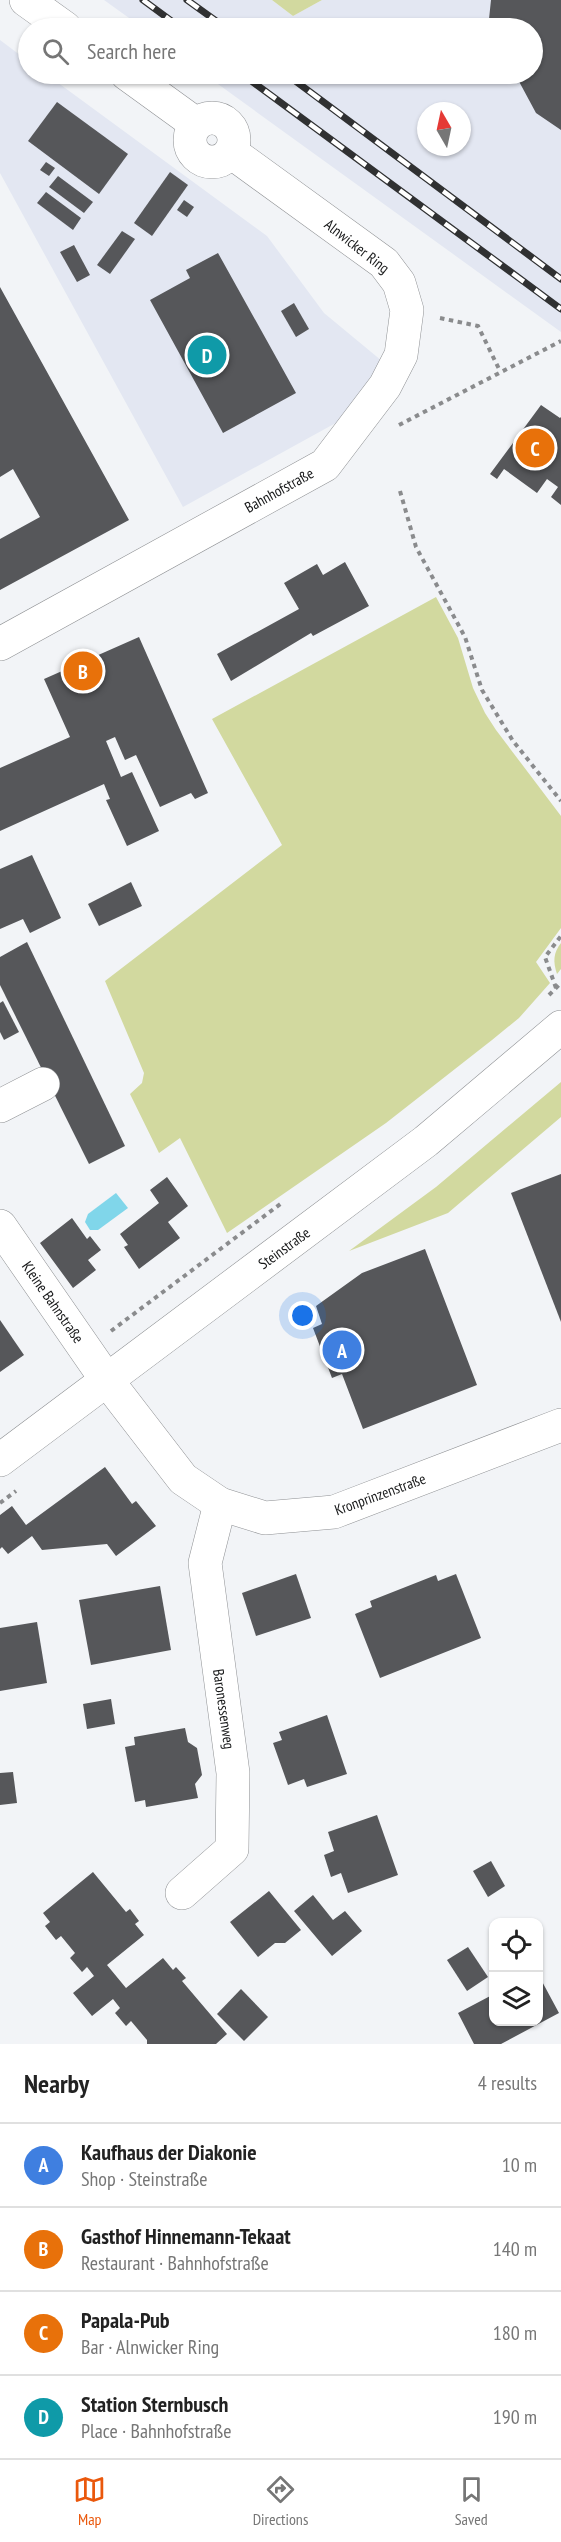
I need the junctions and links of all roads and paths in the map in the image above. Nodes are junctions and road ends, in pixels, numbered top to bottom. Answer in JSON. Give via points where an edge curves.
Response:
{"nodes":[{"id":1,"x":26,"y":0,"type":"edge"},
{"id":2,"x":51,"y":18,"type":"edge"},
{"id":3,"x":141,"y":84,"type":"edge"},
{"id":4,"x":478,"y":326,"type":"dead end"},
{"id":5,"x":561,"y":341,"type":"edge"},
{"id":6,"x":500,"y":371,"type":"junction"},
{"id":7,"x":397,"y":426,"type":"dead end"},
{"id":8,"x":325,"y":465,"type":"joint"},
{"id":9,"x":400,"y":491,"type":"dead end"},
{"id":10,"x":0,"y":644,"type":"edge"},
{"id":11,"x":561,"y":801,"type":"edge"},
{"id":12,"x":561,"y":936,"type":"edge"},
{"id":13,"x":556,"y":988,"type":"dead end"},
{"id":14,"x":561,"y":1027,"type":"edge"},
{"id":15,"x":43,"y":1084,"type":"dead end"},
{"id":16,"x":0,"y":1106,"type":"edge"},
{"id":17,"x":0,"y":1226,"type":"edge"},
{"id":18,"x":106,"y":1379,"type":"junction"},
{"id":19,"x":561,"y":1425,"type":"edge"},
{"id":20,"x":0,"y":1460,"type":"edge"},
{"id":21,"x":220,"y":1504,"type":"junction"},
{"id":22,"x":182,"y":1893,"type":"dead end"}],
"edges":[{"from":1,"to":2,"type":"street"},
{"from":3,"to":8,"type":"street","name":"Alnwicker Ring","via":[[196,124],[210,118],[223,121],[234,137],[231,153],[384,263],[399,283],[407,310],[397,364]]},
{"from":4,"to":6,"type":"path"},
{"from":5,"to":6,"type":"path"},
{"from":6,"to":7,"type":"path"},
{"from":8,"to":10,"type":"street","name":"Bahnhofstraße"},
{"from":9,"to":11,"type":"path","via":[[417,547],[465,637],[482,690],[513,741]]},
{"from":12,"to":13,"type":"path","via":[[545,957]]},
{"from":14,"to":18,"type":"street","name":"Steinstraße","via":[[426,1141]]},
{"from":15,"to":16,"type":"street"},
{"from":17,"to":18,"type":"street","name":"Kleine Bahnstraße"},
{"from":18,"to":20,"type":"street","name":"Steinstraße"},
{"from":18,"to":21,"type":"street","name":"Kronprinzenstraße","via":[[183,1479]]},
{"from":19,"to":21,"type":"street","name":"Kronprinzenstraße","via":[[334,1512],[264,1518]]},
{"from":21,"to":22,"type":"street","name":"Baronessenweg","via":[[205,1563],[233,1773],[232,1849]]}]}
